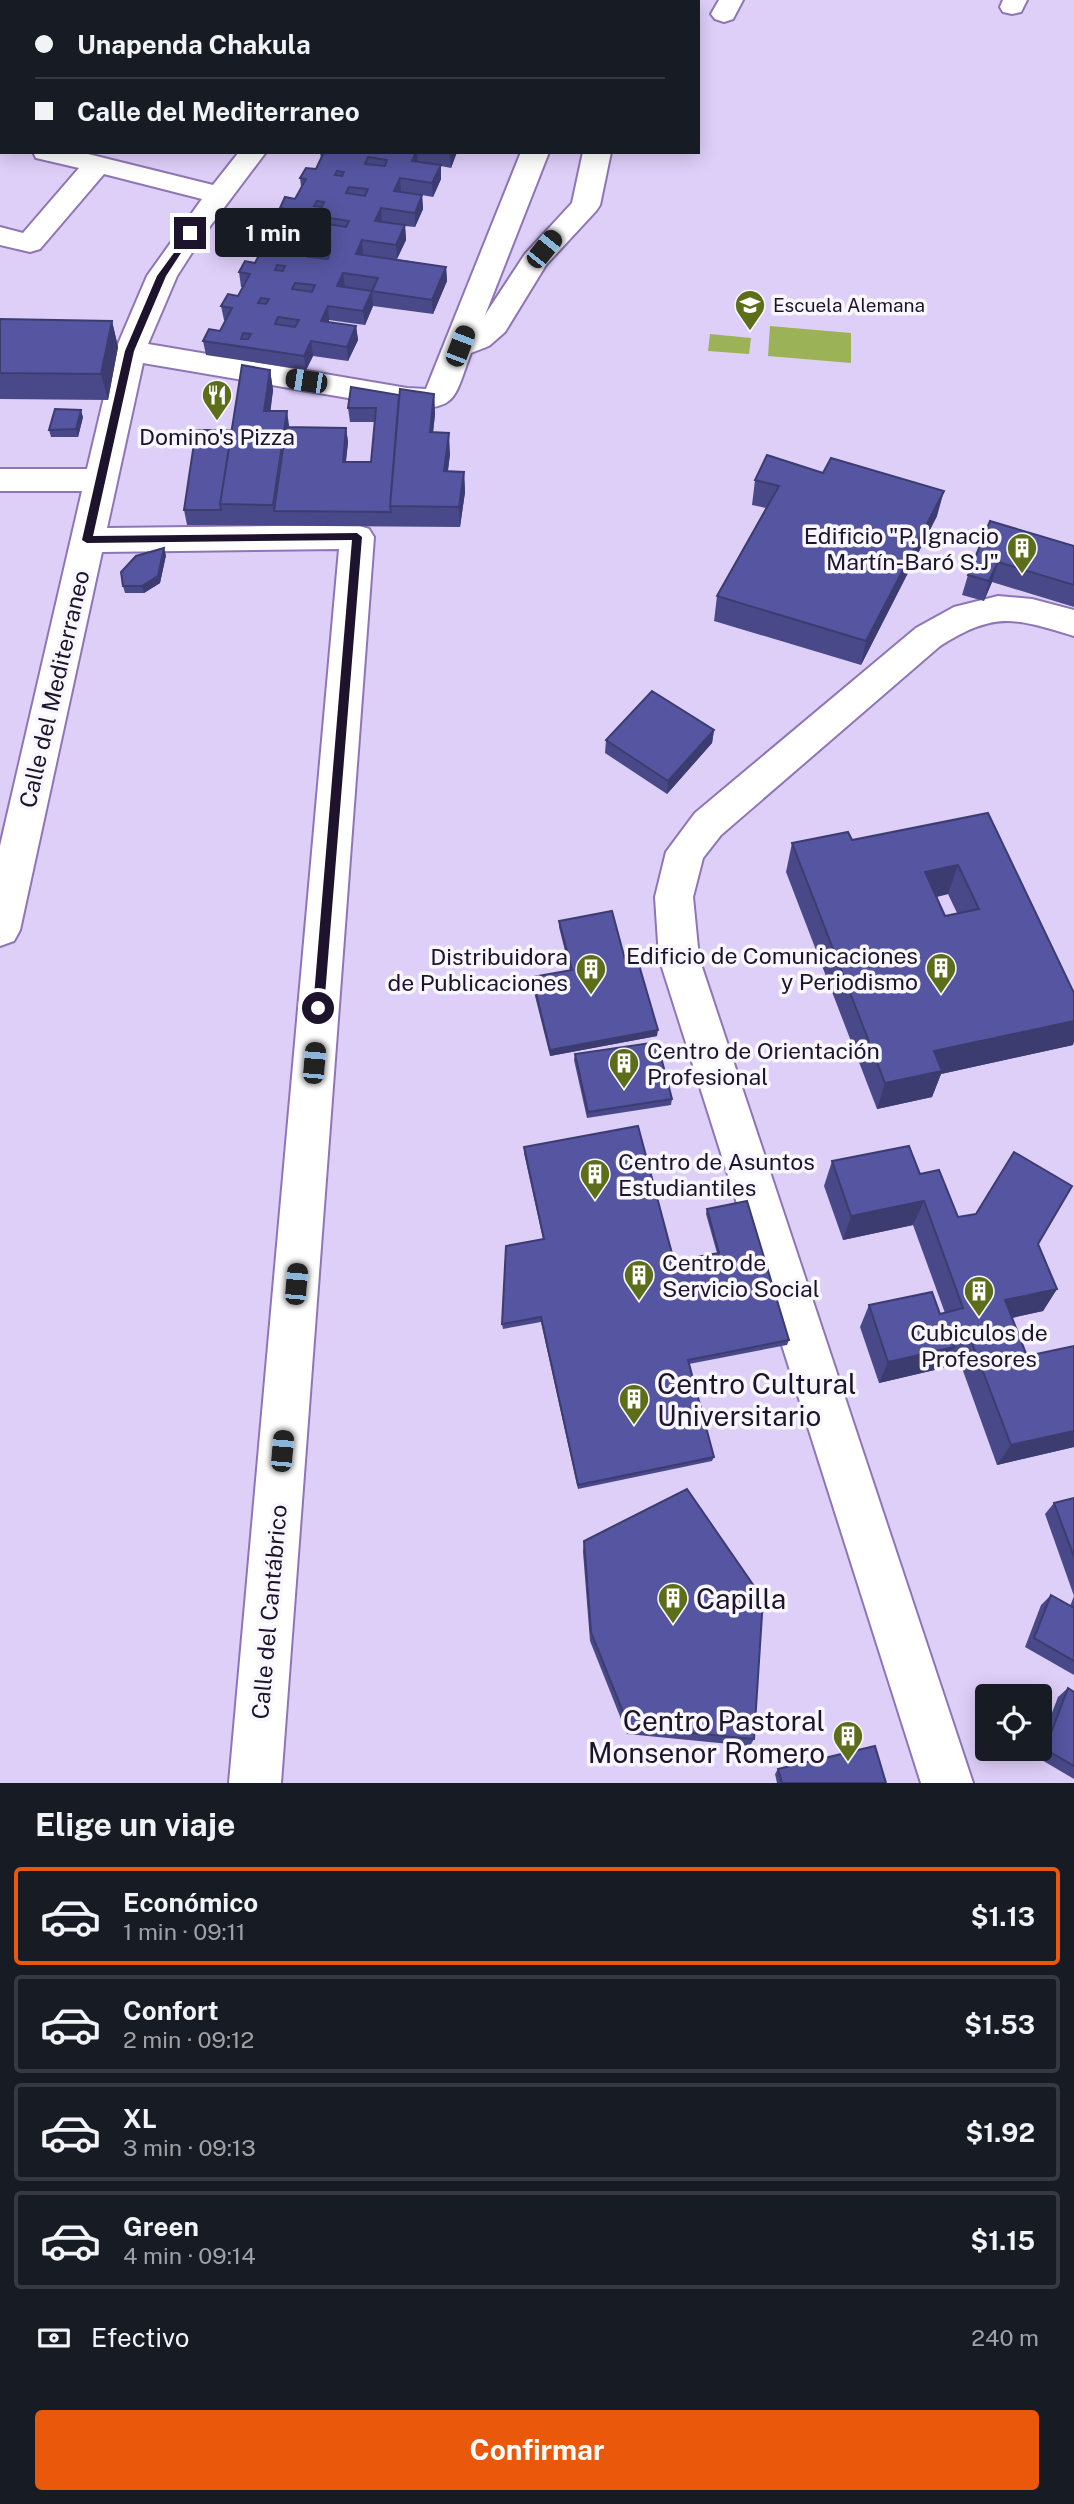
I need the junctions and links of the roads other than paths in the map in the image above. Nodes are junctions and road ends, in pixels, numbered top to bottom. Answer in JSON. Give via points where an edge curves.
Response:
{"nodes":[{"id":1,"x":55,"y":154,"type":"edge"},
{"id":2,"x":251,"y":154,"type":"edge"},
{"id":3,"x":534,"y":154,"type":"edge"},
{"id":4,"x":597,"y":154,"type":"edge"},
{"id":5,"x":97,"y":165,"type":"junction"},
{"id":6,"x":220,"y":195,"type":"junction"},
{"id":7,"x":0,"y":236,"type":"edge"},
{"id":8,"x":460,"y":346,"type":"junction"},
{"id":9,"x":130,"y":351,"type":"junction"},
{"id":10,"x":0,"y":480,"type":"edge"},
{"id":11,"x":99,"y":480,"type":"junction"},
{"id":12,"x":87,"y":540,"type":"junction"},
{"id":13,"x":1074,"y":623,"type":"edge"},
{"id":14,"x":0,"y":930,"type":"edge"},
{"id":15,"x":255,"y":1783,"type":"edge"},
{"id":16,"x":947,"y":1783,"type":"edge"}],
"edges":[{"from":1,"to":5,"type":"street"},
{"from":2,"to":6,"type":"street","name":"Calle del Mediterraneo"},
{"from":3,"to":8,"type":"street"},
{"from":4,"to":8,"type":"street","via":[[586,205],[535,260],[494,325],[478,339]]},
{"from":5,"to":6,"type":"street"},
{"from":5,"to":7,"type":"street","via":[[30,243]]},
{"from":6,"to":9,"type":"street","name":"Calle del Mediterraneo","via":[[162,276]]},
{"from":8,"to":9,"type":"street","via":[[439,395],[433,399]]},
{"from":9,"to":11,"type":"street","name":"Calle del Mediterraneo"},
{"from":10,"to":11,"type":"street"},
{"from":11,"to":12,"type":"street","name":"Calle del Mediterraneo"},
{"from":12,"to":14,"type":"street","name":"Calle del Mediterraneo"},
{"from":12,"to":15,"type":"street","name":"Calle del Cantábrico","via":[[357,537]]},
{"from":13,"to":16,"type":"street","via":[[1004,607],[981,609],[928,636],[708,824],[685,852],[674,897],[679,958]]}]}
